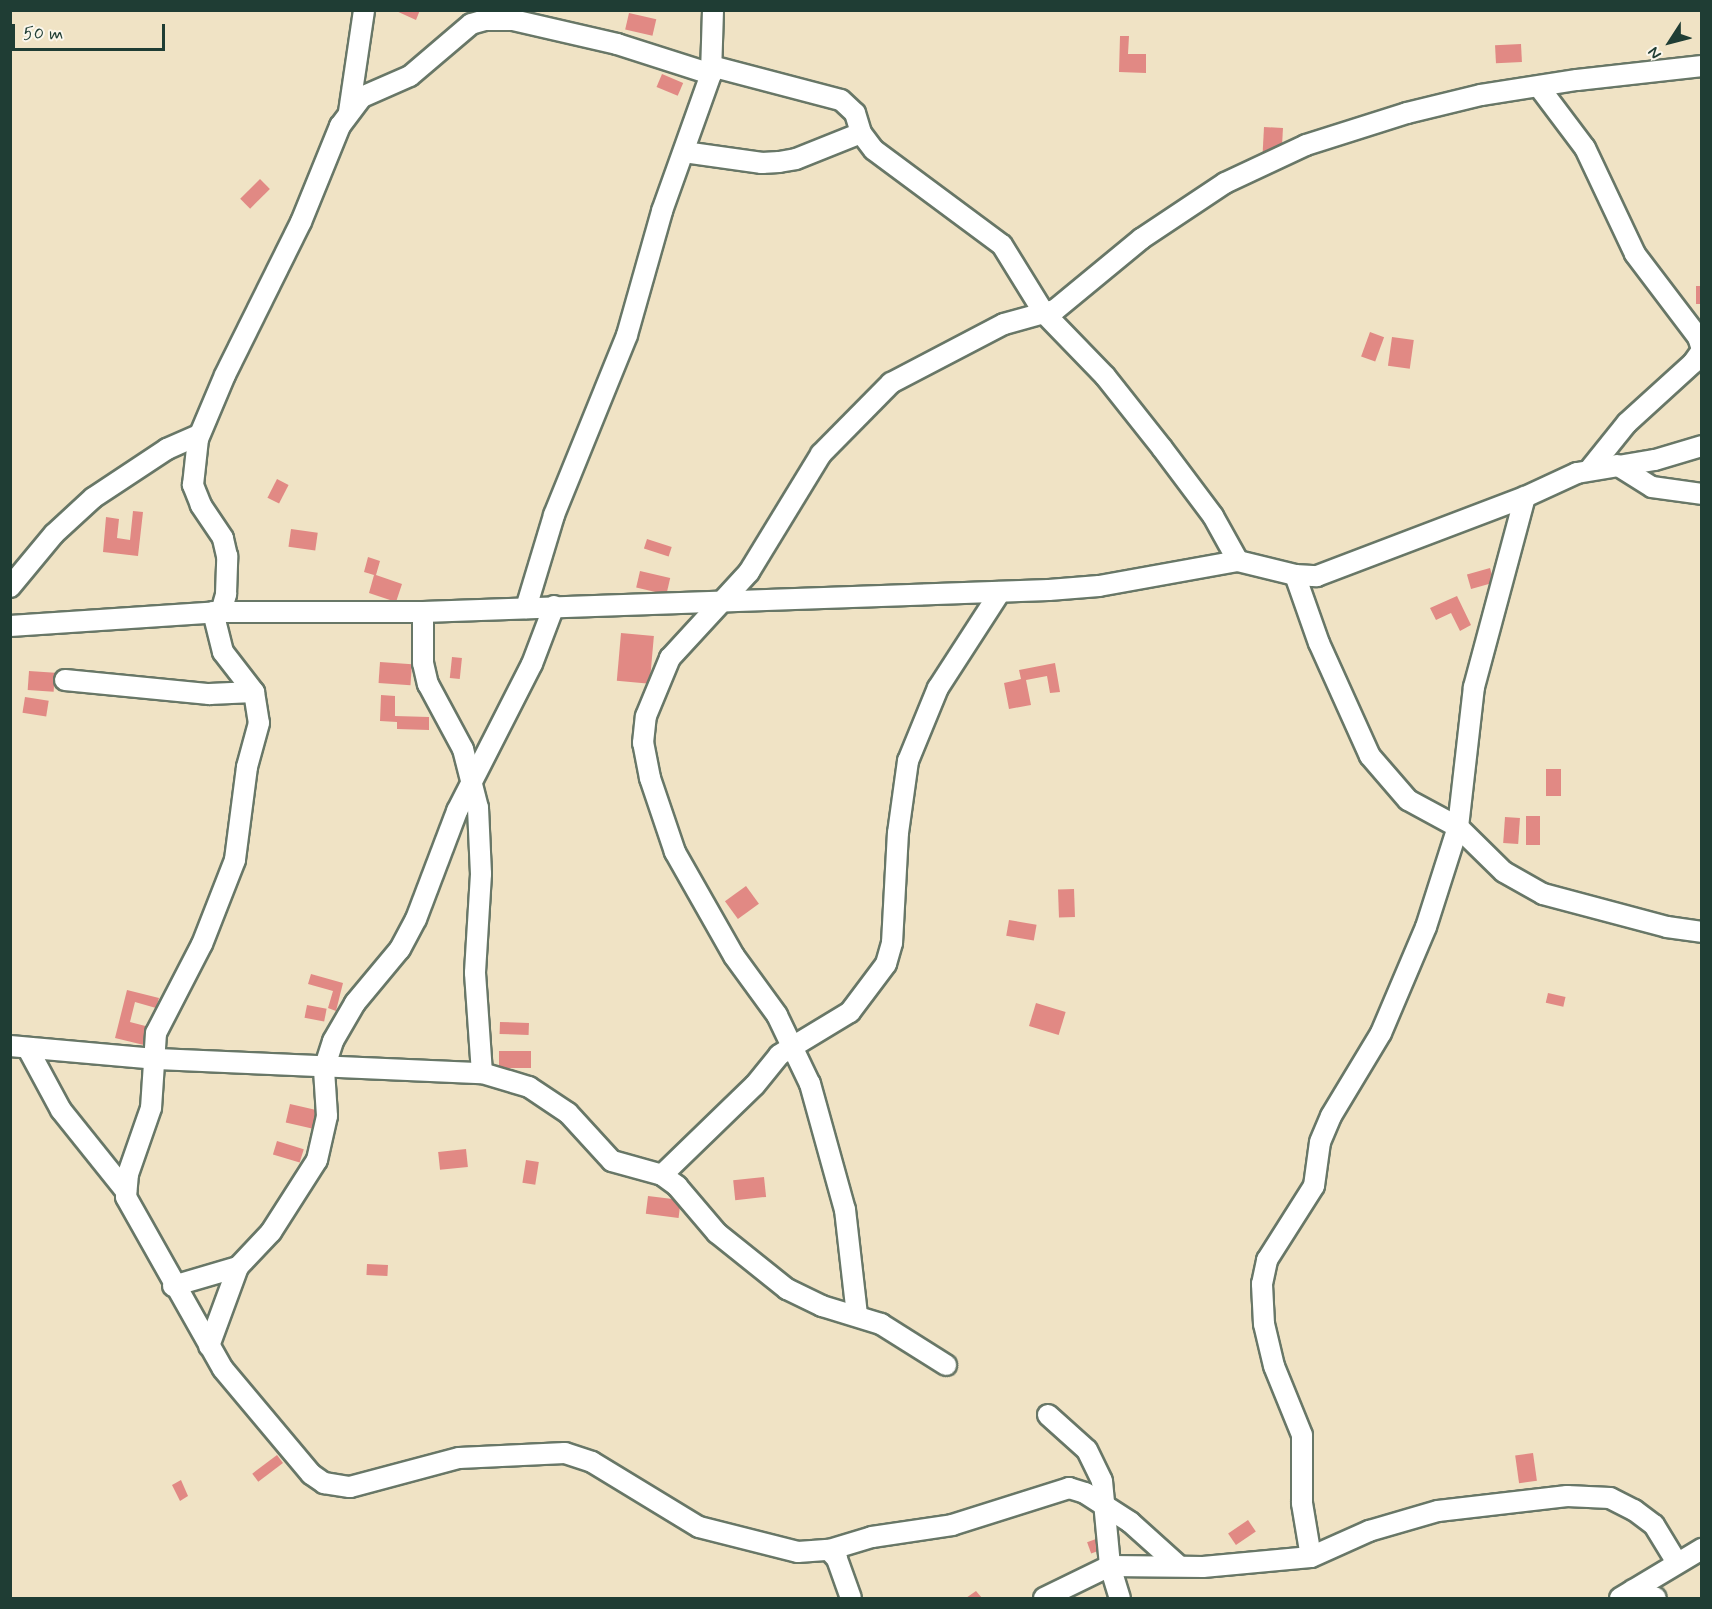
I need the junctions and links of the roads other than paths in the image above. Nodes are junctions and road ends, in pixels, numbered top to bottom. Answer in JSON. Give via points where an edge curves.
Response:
{"nodes":[{"id":1,"x":364,"y":10,"type":"edge"},
{"id":2,"x":713,"y":10,"type":"edge"},
{"id":3,"x":513,"y":15,"type":"edge"},
{"id":4,"x":1701,"y":66,"type":"edge"},
{"id":5,"x":711,"y":70,"type":"junction"},
{"id":6,"x":1539,"y":87,"type":"junction"},
{"id":7,"x":350,"y":112,"type":"junction"},
{"id":8,"x":861,"y":133,"type":"junction"},
{"id":9,"x":684,"y":152,"type":"junction"},
{"id":10,"x":1044,"y":313,"type":"junction"},
{"id":11,"x":1701,"y":350,"type":"edge"},
{"id":12,"x":200,"y":435,"type":"junction"},
{"id":13,"x":1701,"y":446,"type":"edge"},
{"id":14,"x":1617,"y":465,"type":"junction"},
{"id":15,"x":1590,"y":469,"type":"junction"},
{"id":16,"x":1701,"y":494,"type":"edge"},
{"id":17,"x":1525,"y":497,"type":"junction"},
{"id":18,"x":1238,"y":561,"type":"junction"},
{"id":19,"x":1295,"y":575,"type":"junction"},
{"id":20,"x":10,"y":587,"type":"edge"},
{"id":21,"x":1000,"y":592,"type":"junction"},
{"id":22,"x":725,"y":600,"type":"junction"},
{"id":23,"x":554,"y":606,"type":"junction"},
{"id":24,"x":526,"y":608,"type":"junction"},
{"id":25,"x":217,"y":612,"type":"junction"},
{"id":26,"x":423,"y":612,"type":"junction"},
{"id":27,"x":10,"y":626,"type":"edge"},
{"id":28,"x":65,"y":680,"type":"dead end"},
{"id":29,"x":254,"y":692,"type":"junction"},
{"id":30,"x":474,"y":782,"type":"junction"},
{"id":31,"x":1458,"y":827,"type":"junction"},
{"id":32,"x":1701,"y":932,"type":"edge"},
{"id":33,"x":794,"y":1045,"type":"junction"},
{"id":34,"x":19,"y":1048,"type":"edge"},
{"id":35,"x":157,"y":1059,"type":"junction"},
{"id":36,"x":324,"y":1068,"type":"junction"},
{"id":37,"x":482,"y":1073,"type":"junction"},
{"id":38,"x":662,"y":1175,"type":"junction"},
{"id":39,"x":126,"y":1191,"type":"junction"},
{"id":40,"x":238,"y":1267,"type":"junction"},
{"id":41,"x":173,"y":1286,"type":"junction"},
{"id":42,"x":857,"y":1315,"type":"junction"},
{"id":43,"x":209,"y":1346,"type":"junction"},
{"id":44,"x":946,"y":1365,"type":"dead end"},
{"id":45,"x":1048,"y":1415,"type":"dead end"},
{"id":46,"x":1107,"y":1508,"type":"junction"},
{"id":47,"x":1701,"y":1549,"type":"edge"},
{"id":48,"x":829,"y":1550,"type":"junction"},
{"id":49,"x":1311,"y":1557,"type":"junction"},
{"id":50,"x":1676,"y":1561,"type":"junction"},
{"id":51,"x":1110,"y":1566,"type":"junction"},
{"id":52,"x":1179,"y":1566,"type":"junction"},
{"id":53,"x":1626,"y":1594,"type":"edge"},
{"id":54,"x":851,"y":1599,"type":"edge"},
{"id":55,"x":1044,"y":1599,"type":"edge"},
{"id":56,"x":1120,"y":1599,"type":"edge"},
{"id":57,"x":1656,"y":1599,"type":"edge"}],
"edges":[{"from":1,"to":7,"type":"street"},
{"from":2,"to":5,"type":"street"},
{"from":3,"to":5,"type":"street"},
{"from":3,"to":7,"type":"street","via":[[471,24],[410,76],[362,97]]},
{"from":4,"to":6,"type":"street"},
{"from":5,"to":8,"type":"street","via":[[841,100],[855,113]]},
{"from":5,"to":9,"type":"street"},
{"from":6,"to":10,"type":"street","via":[[1407,113],[1282,155],[1216,189],[1141,239],[1068,301]]},
{"from":6,"to":11,"type":"street","via":[[1585,148],[1635,254],[1698,337]]},
{"from":7,"to":12,"type":"street","via":[[339,126],[301,222],[225,375]]},
{"from":8,"to":9,"type":"street","via":[[779,162]]},
{"from":8,"to":10,"type":"street","via":[[892,166],[978,224],[1002,245]]},
{"from":9,"to":24,"type":"street","via":[[662,211],[627,335],[554,515]]},
{"from":10,"to":18,"type":"street","via":[[1105,376],[1213,516]]},
{"from":10,"to":22,"type":"street","via":[[1004,324],[891,383],[821,454],[749,572]]},
{"from":11,"to":15,"type":"street","via":[[1693,363],[1627,423]]},
{"from":12,"to":20,"type":"street","via":[[167,449],[93,498],[54,534]]},
{"from":12,"to":25,"type":"street","via":[[193,485],[201,505],[223,537],[227,556],[226,594]]},
{"from":13,"to":14,"type":"street","via":[[1655,460]]},
{"from":14,"to":15,"type":"street"},
{"from":14,"to":16,"type":"street","via":[[1652,487]]},
{"from":15,"to":17,"type":"street"},
{"from":17,"to":19,"type":"street","via":[[1333,573]]},
{"from":17,"to":31,"type":"street","via":[[1473,687]]},
{"from":18,"to":19,"type":"street"},
{"from":18,"to":21,"type":"street","via":[[1099,586]]},
{"from":19,"to":31,"type":"street","via":[[1319,643],[1370,756],[1408,800]]},
{"from":21,"to":22,"type":"street"},
{"from":21,"to":33,"type":"street","via":[[938,688],[908,761],[898,833],[892,944],[886,964],[850,1012]]},
{"from":22,"to":23,"type":"street"},
{"from":22,"to":33,"type":"street","via":[[670,658],[646,716],[643,743],[650,778],[675,852],[724,940]]},
{"from":23,"to":24,"type":"street"},
{"from":23,"to":30,"type":"street","via":[[532,664]]},
{"from":24,"to":26,"type":"street"},
{"from":25,"to":26,"type":"street"},
{"from":25,"to":27,"type":"street"},
{"from":25,"to":29,"type":"street","via":[[223,652]]},
{"from":26,"to":30,"type":"street","via":[[423,663],[428,684],[463,749]]},
{"from":28,"to":29,"type":"street","via":[[209,694]]},
{"from":29,"to":35,"type":"street","via":[[259,723],[247,767],[236,860],[202,944],[159,1024]]},
{"from":30,"to":36,"type":"street","via":[[457,811],[416,919],[400,949],[342,1023]]},
{"from":30,"to":37,"type":"street","via":[[480,833],[476,973]]},
{"from":31,"to":32,"type":"street","via":[[1504,872],[1543,894],[1667,927]]},
{"from":31,"to":49,"type":"street","via":[[1402,990],[1368,1057],[1331,1116],[1320,1143],[1311,1192],[1266,1260],[1262,1284],[1264,1324],[1274,1366],[1302,1435],[1302,1503]]},
{"from":33,"to":38,"type":"street","via":[[779,1055],[755,1084]]},
{"from":33,"to":42,"type":"street","via":[[810,1084],[845,1210]]},
{"from":34,"to":35,"type":"street"},
{"from":34,"to":39,"type":"street","via":[[61,1110]]},
{"from":35,"to":36,"type":"street"},
{"from":35,"to":39,"type":"street","via":[[152,1108],[128,1174]]},
{"from":36,"to":37,"type":"street"},
{"from":36,"to":40,"type":"street","via":[[327,1116],[317,1160],[271,1232]]},
{"from":37,"to":38,"type":"street","via":[[529,1087],[550,1099],[612,1161]]},
{"from":38,"to":42,"type":"street","via":[[747,1261],[787,1289],[822,1306]]},
{"from":39,"to":41,"type":"street"},
{"from":40,"to":41,"type":"street"},
{"from":40,"to":43,"type":"street"},
{"from":41,"to":43,"type":"street"},
{"from":42,"to":44,"type":"street","via":[[895,1331]]},
{"from":43,"to":48,"type":"street","via":[[251,1405],[311,1474],[324,1483],[338,1487],[373,1483],[459,1458],[565,1453],[592,1462],[675,1514],[718,1534],[798,1552]]},
{"from":45,"to":46,"type":"street","via":[[1087,1450],[1102,1481]]},
{"from":46,"to":48,"type":"street","via":[[1085,1493],[1062,1489],[952,1525],[872,1537]]},
{"from":46,"to":51,"type":"street"},
{"from":46,"to":52,"type":"street","via":[[1144,1533]]},
{"from":47,"to":50,"type":"street"},
{"from":48,"to":54,"type":"street","via":[[837,1559]]},
{"from":49,"to":50,"type":"street","via":[[1369,1531],[1438,1511],[1591,1495],[1610,1497],[1654,1525]]},
{"from":49,"to":52,"type":"street"},
{"from":50,"to":53,"type":"street"},
{"from":51,"to":52,"type":"street"},
{"from":51,"to":55,"type":"street"},
{"from":51,"to":56,"type":"street"},
{"from":53,"to":57,"type":"street"}]}
